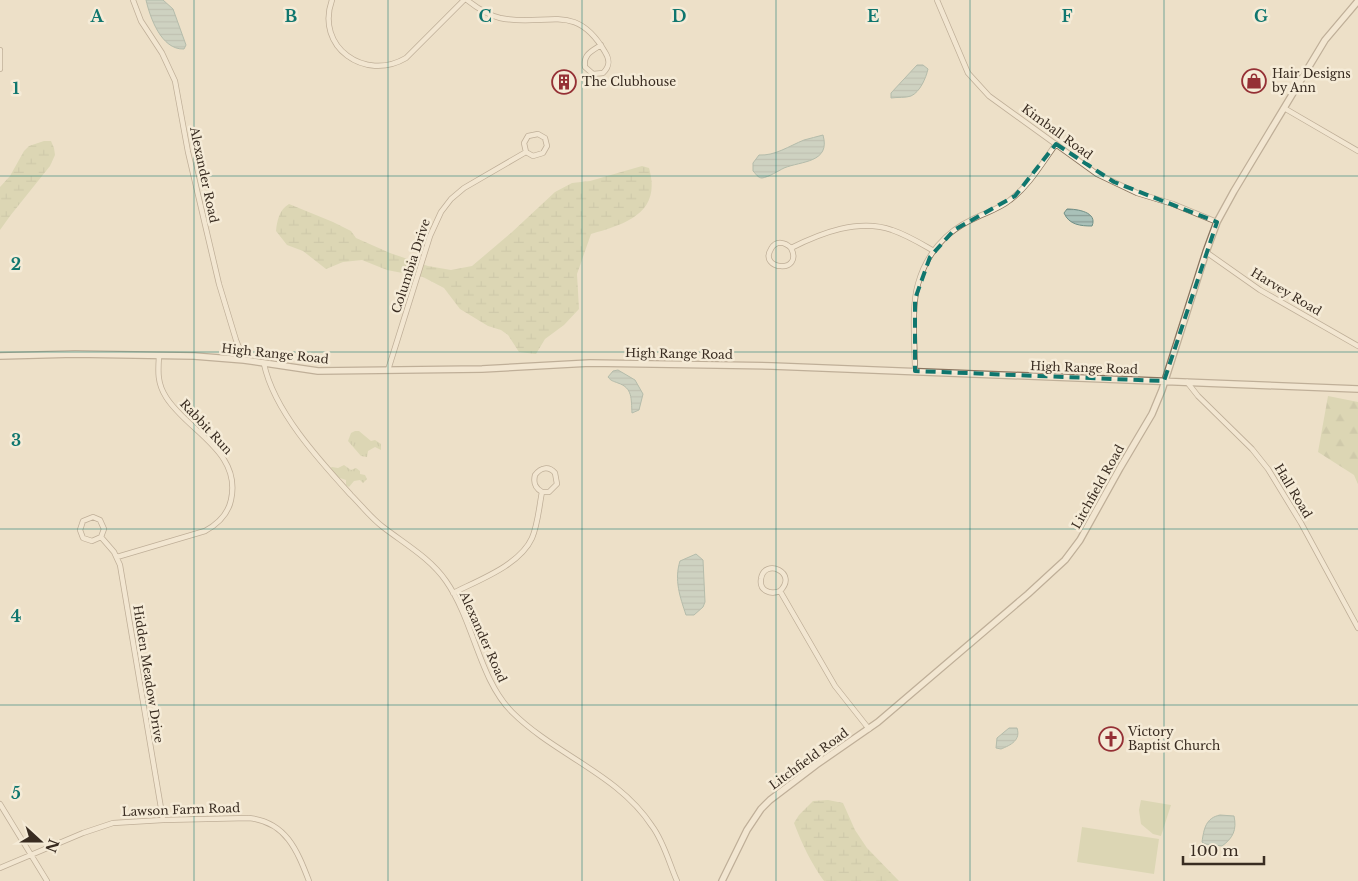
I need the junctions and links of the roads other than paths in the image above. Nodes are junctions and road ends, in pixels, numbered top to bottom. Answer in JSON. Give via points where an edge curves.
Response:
{"nodes":[{"id":1,"x":133,"y":0,"type":"edge"},
{"id":2,"x":332,"y":0,"type":"edge"},
{"id":3,"x":465,"y":0,"type":"edge"},
{"id":4,"x":937,"y":0,"type":"edge"},
{"id":5,"x":1358,"y":1,"type":"edge"},
{"id":6,"x":601,"y":45,"type":"junction"},
{"id":7,"x":0,"y":50,"type":"edge"},
{"id":8,"x":0,"y":69,"type":"edge"},
{"id":9,"x":1284,"y":108,"type":"junction"},
{"id":10,"x":1056,"y":144,"type":"junction"},
{"id":11,"x":1358,"y":151,"type":"edge"},
{"id":12,"x":526,"y":152,"type":"junction"},
{"id":13,"x":1217,"y":222,"type":"junction"},
{"id":14,"x":791,"y":248,"type":"junction"},
{"id":15,"x":934,"y":251,"type":"junction"},
{"id":16,"x":1206,"y":252,"type":"junction"},
{"id":17,"x":1358,"y":346,"type":"edge"},
{"id":18,"x":0,"y":356,"type":"edge"},
{"id":19,"x":159,"y":356,"type":"junction"},
{"id":20,"x":244,"y":360,"type":"junction"},
{"id":21,"x":264,"y":364,"type":"junction"},
{"id":22,"x":388,"y":370,"type":"junction"},
{"id":23,"x":914,"y":371,"type":"junction"},
{"id":24,"x":1164,"y":381,"type":"junction"},
{"id":25,"x":1187,"y":382,"type":"junction"},
{"id":26,"x":1358,"y":389,"type":"edge"},
{"id":27,"x":542,"y":492,"type":"junction"},
{"id":28,"x":101,"y":537,"type":"junction"},
{"id":29,"x":117,"y":557,"type":"junction"},
{"id":30,"x":780,"y":591,"type":"junction"},
{"id":31,"x":453,"y":593,"type":"junction"},
{"id":32,"x":1358,"y":628,"type":"edge"},
{"id":33,"x":869,"y":729,"type":"junction"},
{"id":34,"x":0,"y":804,"type":"edge"},
{"id":35,"x":163,"y":820,"type":"junction"},
{"id":36,"x":31,"y":855,"type":"junction"},
{"id":37,"x":0,"y":868,"type":"edge"},
{"id":38,"x":46,"y":881,"type":"edge"},
{"id":39,"x":309,"y":881,"type":"edge"},
{"id":40,"x":676,"y":881,"type":"edge"},
{"id":41,"x":722,"y":881,"type":"edge"}],
"edges":[{"from":1,"to":20,"type":"street","name":"Alexander Road","via":[[141,21],[175,81],[219,284]]},
{"from":2,"to":3,"type":"street","via":[[329,22],[338,46],[352,59],[376,66],[395,64],[406,58]]},
{"from":3,"to":6,"type":"street","via":[[484,12],[505,19],[572,21],[591,32]]},
{"from":4,"to":10,"type":"street","name":"Kimball Road","via":[[968,73],[989,96]]},
{"from":5,"to":9,"type":"street","name":"Litchfield Road","via":[[1325,40]]},
{"from":6,"to":6,"type":"street","via":[[608,58],[608,66],[603,73],[593,74],[586,69],[584,59]]},
{"from":7,"to":8,"type":"street"},
{"from":9,"to":11,"type":"street"},
{"from":9,"to":13,"type":"street","name":"Litchfield Road"},
{"from":10,"to":13,"type":"street","name":"Kimball Road","via":[[1114,182]]},
{"from":10,"to":15,"type":"street","via":[[1015,196],[954,230]]},
{"from":12,"to":12,"type":"street","name":"Columbia Drive","via":[[533,156],[543,153],[547,146],[545,138],[536,133],[528,136],[524,143]]},
{"from":12,"to":22,"type":"street","name":"Columbia Drive","via":[[471,183],[451,199],[436,220]]},
{"from":13,"to":16,"type":"street","name":"Litchfield Road"},
{"from":14,"to":14,"type":"street","via":[[785,243],[775,244],[769,252],[770,260],[776,266],[784,267],[792,259]]},
{"from":14,"to":15,"type":"street","via":[[816,235],[872,226],[897,232]]},
{"from":15,"to":23,"type":"street","via":[[921,274],[916,292]]},
{"from":16,"to":17,"type":"street","name":"Harvey Road","via":[[1260,290]]},
{"from":16,"to":24,"type":"street","name":"Litchfield Road"},
{"from":18,"to":19,"type":"street","name":"High Range Road"},
{"from":19,"to":20,"type":"street","name":"High Range Road"},
{"from":19,"to":29,"type":"street","name":"Rabbit Run","via":[[158,377],[163,391],[222,456],[231,473],[232,498],[225,515],[205,531]]},
{"from":20,"to":21,"type":"street","name":"High Range Road"},
{"from":21,"to":22,"type":"street","name":"High Range Road","via":[[318,371]]},
{"from":21,"to":31,"type":"street","name":"Alexander Road","via":[[272,390],[306,444],[376,520],[438,570]]},
{"from":22,"to":23,"type":"street","name":"High Range Road","via":[[482,370],[625,363]]},
{"from":23,"to":24,"type":"street","name":"High Range Road"},
{"from":24,"to":25,"type":"street","name":"High Range Road"},
{"from":24,"to":33,"type":"street","name":"Litchfield Road","via":[[1149,419],[1069,555],[1033,590]]},
{"from":25,"to":26,"type":"street","name":"High Range Road"},
{"from":25,"to":32,"type":"street","name":"Hall Road","via":[[1252,448],[1268,469]]},
{"from":27,"to":27,"type":"street","via":[[549,492],[557,484],[555,473],[549,469],[541,469],[535,475],[534,483]]},
{"from":27,"to":31,"type":"street","via":[[534,533],[522,553]]},
{"from":28,"to":28,"type":"street","name":"Hidden Meadow Drive","via":[[92,541],[83,538],[80,530],[83,521],[93,517],[100,520],[104,529]]},
{"from":28,"to":29,"type":"street","name":"Hidden Meadow Drive"},
{"from":29,"to":35,"type":"street","name":"Hidden Meadow Drive"},
{"from":30,"to":30,"type":"street","via":[[764,590],[760,579],[764,572],[772,568],[782,573],[785,581]]},
{"from":30,"to":33,"type":"street","via":[[835,686]]},
{"from":31,"to":40,"type":"street","name":"Alexander Road","via":[[503,703],[530,729],[599,774],[646,816],[659,837]]},
{"from":33,"to":41,"type":"street","name":"Litchfield Road","via":[[790,784],[761,809]]},
{"from":34,"to":36,"type":"street"},
{"from":35,"to":36,"type":"street","name":"Lawson Farm Road","via":[[100,826]]},
{"from":35,"to":39,"type":"street","name":"Lawson Farm Road","via":[[261,820],[278,829],[291,842]]},
{"from":36,"to":37,"type":"street","name":"Lawson Farm Road"},
{"from":36,"to":38,"type":"street"}]}
